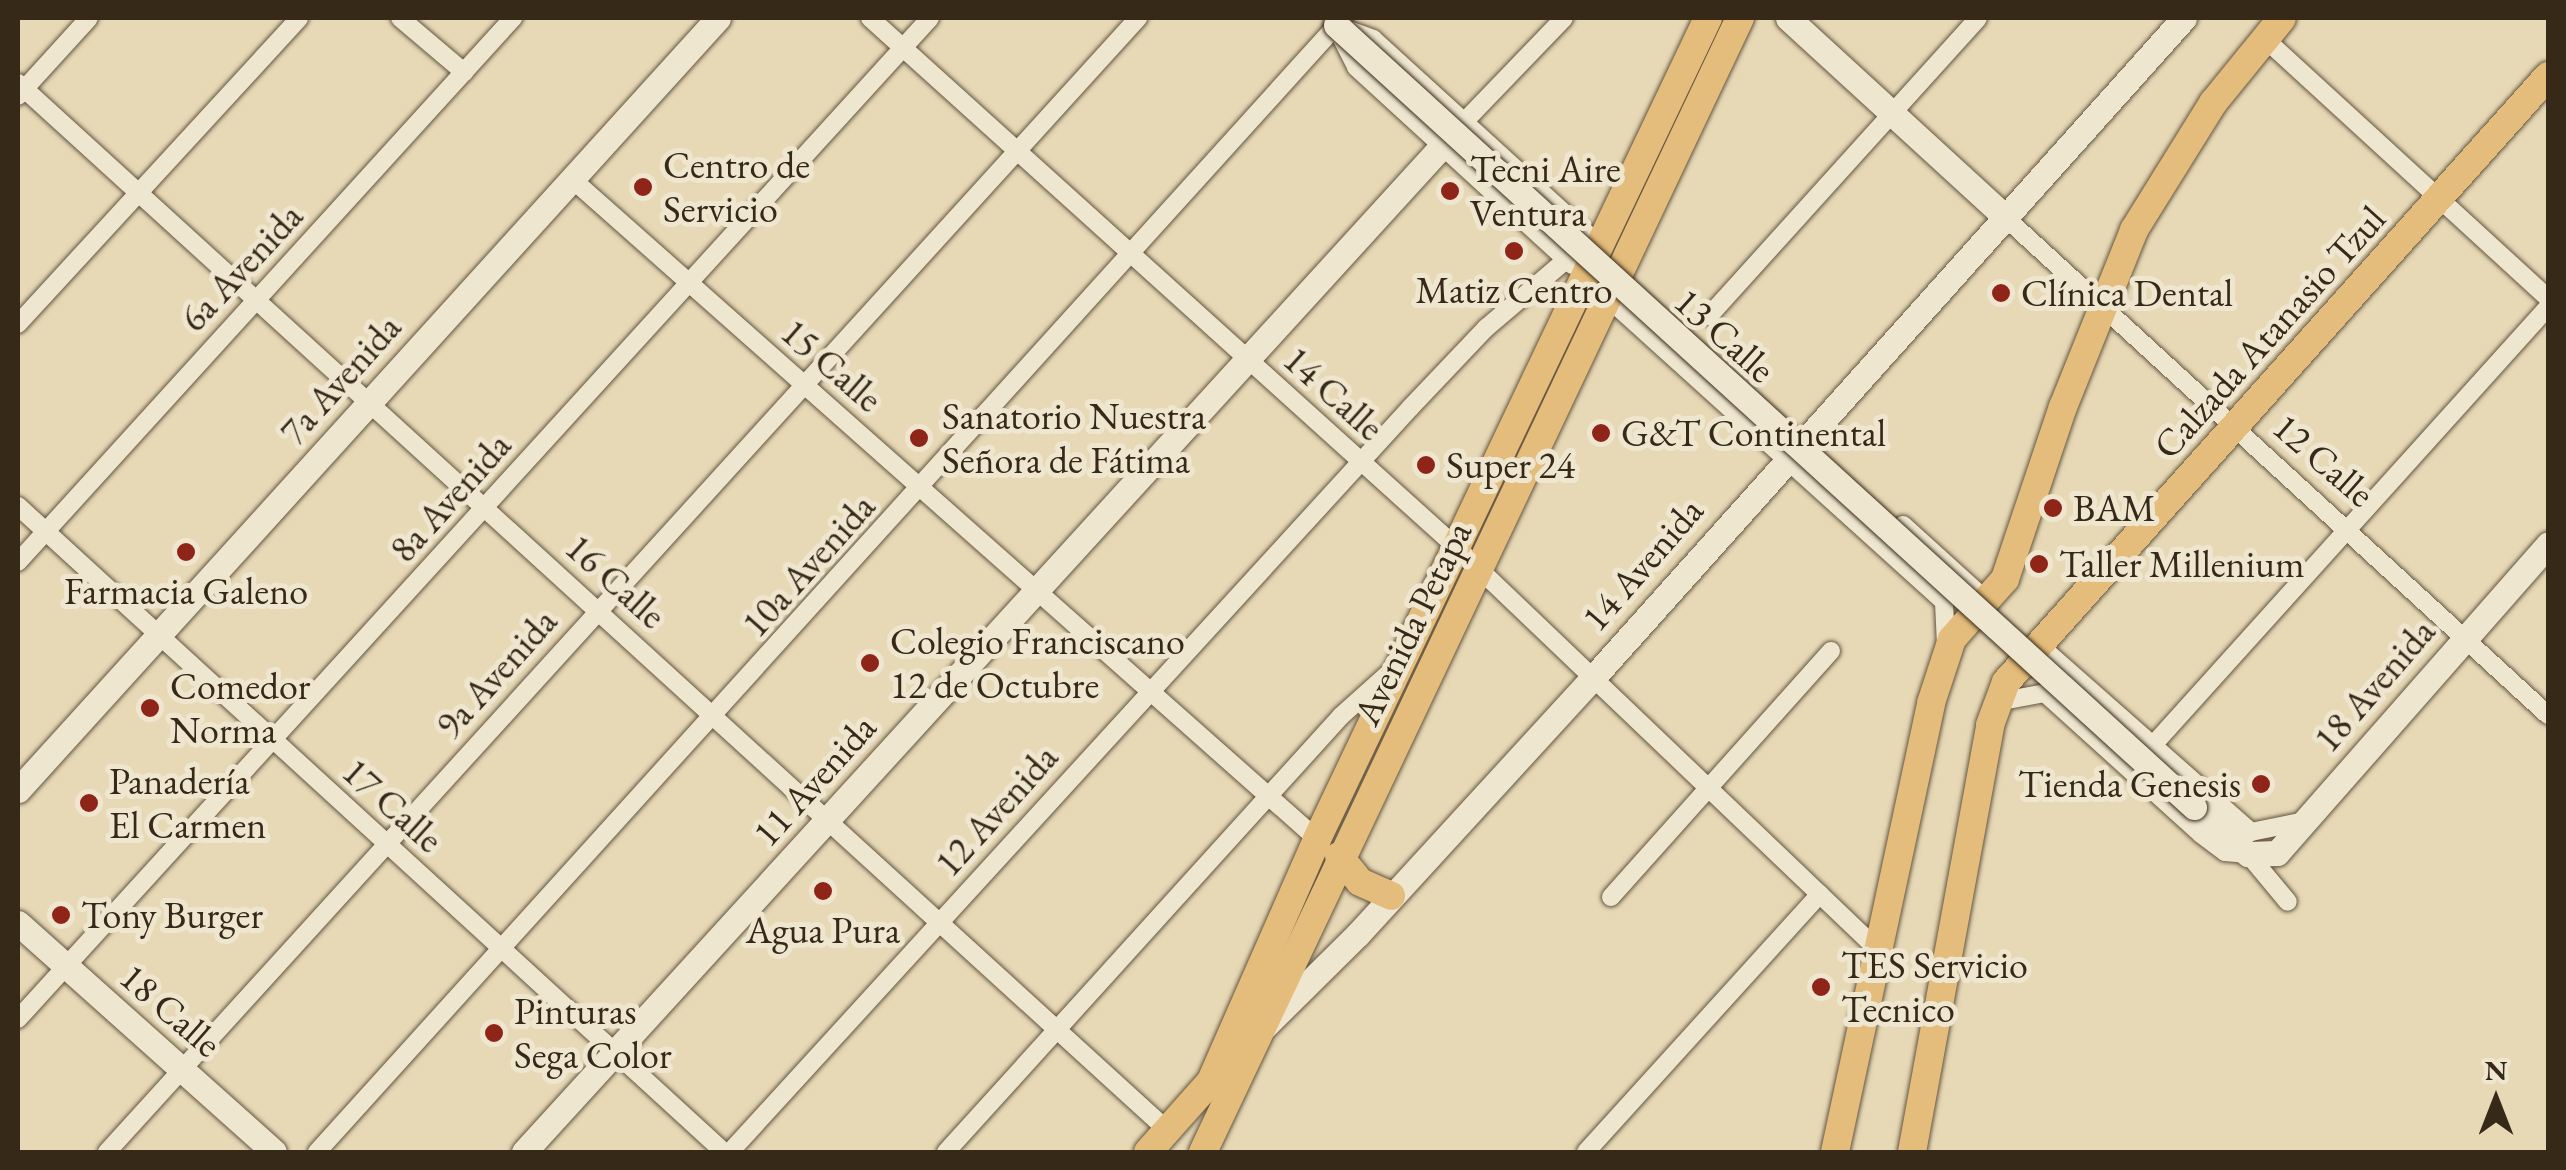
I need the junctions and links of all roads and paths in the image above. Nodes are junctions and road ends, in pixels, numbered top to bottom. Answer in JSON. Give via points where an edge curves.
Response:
{"nodes":[{"id":1,"x":88,"y":18,"type":"edge"},
{"id":2,"x":299,"y":18,"type":"edge"},
{"id":3,"x":400,"y":18,"type":"edge"},
{"id":4,"x":513,"y":18,"type":"edge"},
{"id":5,"x":718,"y":18,"type":"edge"},
{"id":6,"x":870,"y":18,"type":"edge"},
{"id":7,"x":930,"y":18,"type":"edge"},
{"id":8,"x":1138,"y":18,"type":"edge"},
{"id":9,"x":1564,"y":18,"type":"edge"},
{"id":10,"x":1708,"y":18,"type":"edge"},
{"id":11,"x":1740,"y":18,"type":"edge"},
{"id":12,"x":1788,"y":18,"type":"edge"},
{"id":13,"x":1978,"y":18,"type":"edge"},
{"id":14,"x":2184,"y":18,"type":"edge"},
{"id":15,"x":1335,"y":20,"type":"edge"},
{"id":16,"x":2273,"y":28,"type":"edge"},
{"id":17,"x":903,"y":47,"type":"junction"},
{"id":18,"x":464,"y":72,"type":"junction"},
{"id":19,"x":2548,"y":76,"type":"edge"},
{"id":20,"x":20,"y":89,"type":"edge"},
{"id":21,"x":1890,"y":115,"type":"junction"},
{"id":22,"x":1464,"y":122,"type":"junction"},
{"id":23,"x":1441,"y":147,"type":"junction"},
{"id":24,"x":1018,"y":150,"type":"junction"},
{"id":25,"x":572,"y":179,"type":"junction"},
{"id":26,"x":139,"y":194,"type":"junction"},
{"id":27,"x":2441,"y":194,"type":"junction"},
{"id":28,"x":2007,"y":219,"type":"junction"},
{"id":29,"x":1598,"y":244,"type":"junction"},
{"id":30,"x":1133,"y":252,"type":"junction"},
{"id":31,"x":1575,"y":269,"type":"junction"},
{"id":32,"x":1621,"y":273,"type":"junction"},
{"id":33,"x":689,"y":283,"type":"junction"},
{"id":34,"x":2548,"y":298,"type":"edge"},
{"id":35,"x":256,"y":299,"type":"junction"},
{"id":36,"x":1609,"y":300,"type":"junction"},
{"id":37,"x":2548,"y":306,"type":"edge"},
{"id":38,"x":2100,"y":309,"type":"junction"},
{"id":39,"x":1709,"y":316,"type":"dead end"},
{"id":40,"x":18,"y":324,"type":"edge"},
{"id":41,"x":1244,"y":357,"type":"junction"},
{"id":42,"x":802,"y":383,"type":"junction"},
{"id":43,"x":370,"y":402,"type":"junction"},
{"id":44,"x":2232,"y":430,"type":"junction"},
{"id":45,"x":1806,"y":438,"type":"junction"},
{"id":46,"x":1784,"y":458,"type":"junction"},
{"id":47,"x":1361,"y":460,"type":"junction"},
{"id":48,"x":921,"y":487,"type":"junction"},
{"id":49,"x":18,"y":506,"type":"edge"},
{"id":50,"x":486,"y":506,"type":"junction"},
{"id":51,"x":45,"y":531,"type":"junction"},
{"id":52,"x":2349,"y":531,"type":"junction"},
{"id":53,"x":2548,"y":544,"type":"edge"},
{"id":54,"x":1456,"y":547,"type":"junction"},
{"id":55,"x":18,"y":562,"type":"edge"},
{"id":56,"x":1481,"y":571,"type":"junction"},
{"id":57,"x":1037,"y":591,"type":"junction"},
{"id":58,"x":1988,"y":602,"type":"junction"},
{"id":59,"x":598,"y":608,"type":"junction"},
{"id":60,"x":158,"y":635,"type":"junction"},
{"id":61,"x":2466,"y":637,"type":"junction"},
{"id":62,"x":2038,"y":646,"type":"junction"},
{"id":63,"x":1830,"y":651,"type":"dead end"},
{"id":64,"x":1403,"y":661,"type":"junction"},
{"id":65,"x":1945,"y":664,"type":"junction"},
{"id":66,"x":1591,"y":680,"type":"junction"},
{"id":67,"x":1148,"y":690,"type":"junction"},
{"id":68,"x":1997,"y":702,"type":"junction"},
{"id":69,"x":2548,"y":714,"type":"edge"},
{"id":70,"x":716,"y":715,"type":"junction"},
{"id":71,"x":273,"y":740,"type":"junction"},
{"id":72,"x":2154,"y":744,"type":"junction"},
{"id":73,"x":1709,"y":788,"type":"junction"},
{"id":74,"x":18,"y":790,"type":"edge"},
{"id":75,"x":1269,"y":796,"type":"junction"},
{"id":76,"x":830,"y":818,"type":"junction"},
{"id":77,"x":2306,"y":819,"type":"junction"},
{"id":78,"x":386,"y":844,"type":"junction"},
{"id":79,"x":1328,"y":848,"type":"junction"},
{"id":80,"x":2248,"y":854,"type":"junction"},
{"id":81,"x":1820,"y":894,"type":"junction"},
{"id":82,"x":1391,"y":896,"type":"junction"},
{"id":83,"x":1612,"y":897,"type":"dead end"},
{"id":84,"x":2288,"y":902,"type":"dead end"},
{"id":85,"x":942,"y":919,"type":"junction"},
{"id":86,"x":18,"y":923,"type":"edge"},
{"id":87,"x":504,"y":948,"type":"junction"},
{"id":88,"x":1878,"y":950,"type":"junction"},
{"id":89,"x":65,"y":966,"type":"junction"},
{"id":90,"x":18,"y":1020,"type":"edge"},
{"id":91,"x":1060,"y":1027,"type":"junction"},
{"id":92,"x":1264,"y":1027,"type":"junction"},
{"id":93,"x":615,"y":1053,"type":"junction"},
{"id":94,"x":182,"y":1069,"type":"junction"},
{"id":95,"x":1211,"y":1081,"type":"junction"},
{"id":96,"x":1167,"y":1130,"type":"junction"},
{"id":97,"x":107,"y":1152,"type":"edge"},
{"id":98,"x":274,"y":1152,"type":"edge"},
{"id":99,"x":317,"y":1152,"type":"edge"},
{"id":100,"x":524,"y":1152,"type":"edge"},
{"id":101,"x":727,"y":1152,"type":"edge"},
{"id":102,"x":946,"y":1152,"type":"edge"},
{"id":103,"x":1148,"y":1152,"type":"edge"},
{"id":104,"x":1204,"y":1152,"type":"edge"},
{"id":105,"x":1586,"y":1152,"type":"edge"},
{"id":106,"x":1835,"y":1152,"type":"edge"},
{"id":107,"x":1912,"y":1152,"type":"edge"}],
"edges":[{"from":1,"to":20,"type":"street"},
{"from":2,"to":26,"type":"street"},
{"from":3,"to":18,"type":"street"},
{"from":4,"to":18,"type":"street","name":"6a Avenida"},
{"from":5,"to":25,"type":"main road","name":"7a Avenida"},
{"from":6,"to":17,"type":"street","name":"14 Calle"},
{"from":7,"to":17,"type":"street","name":"8a Avenida"},
{"from":8,"to":24,"type":"street","name":"9a Avenida"},
{"from":9,"to":22,"type":"street"},
{"from":10,"to":29,"type":"main road","name":"Avenida Petapa"},
{"from":11,"to":32,"type":"main road","name":"Avenida Petapa"},
{"from":12,"to":21,"type":"main road","name":"12 Calle"},
{"from":13,"to":21,"type":"street"},
{"from":14,"to":28,"type":"main road","name":"14 Avenida"},
{"from":15,"to":22,"type":"street","via":[[1373,39]]},
{"from":15,"to":23,"type":"street","via":[[1356,67]]},
{"from":15,"to":30,"type":"street","name":"10a Avenida"},
{"from":15,"to":80,"type":"main road","name":"13 Calle","bridge":true},
{"from":16,"to":27,"type":"street"},
{"from":16,"to":38,"type":"main road","via":[[2170,168]]},
{"from":17,"to":24,"type":"street","name":"14 Calle"},
{"from":17,"to":33,"type":"street","name":"8a Avenida"},
{"from":18,"to":35,"type":"street","name":"6a Avenida"},
{"from":19,"to":27,"type":"main road","name":"Calzada Atanasio Tzul"},
{"from":20,"to":26,"type":"street","name":"16 Calle"},
{"from":21,"to":28,"type":"main road","name":"12 Calle"},
{"from":21,"to":39,"type":"street"},
{"from":22,"to":29,"type":"street"},
{"from":23,"to":31,"type":"street"},
{"from":23,"to":41,"type":"main road","name":"11 Avenida"},
{"from":24,"to":30,"type":"street","name":"14 Calle"},
{"from":24,"to":42,"type":"street","name":"9a Avenida"},
{"from":25,"to":33,"type":"street","name":"15 Calle"},
{"from":25,"to":43,"type":"main road","name":"7a Avenida"},
{"from":26,"to":35,"type":"street","name":"16 Calle"},
{"from":26,"to":40,"type":"street"},
{"from":27,"to":34,"type":"street"},
{"from":27,"to":44,"type":"main road","name":"Calzada Atanasio Tzul"},
{"from":28,"to":38,"type":"street","name":"12 Calle"},
{"from":28,"to":45,"type":"main road","name":"14 Avenida"},
{"from":29,"to":31,"type":"main road","name":"Avenida Petapa"},
{"from":30,"to":41,"type":"street","name":"14 Calle"},
{"from":30,"to":48,"type":"street","name":"10a Avenida"},
{"from":31,"to":47,"type":"street","name":"12 Avenida","via":[[1486,328]]},
{"from":31,"to":54,"type":"main road","name":"Avenida Petapa"},
{"from":32,"to":36,"type":"main road","name":"Avenida Petapa"},
{"from":32,"to":45,"type":"street"},
{"from":33,"to":42,"type":"street","name":"15 Calle"},
{"from":33,"to":50,"type":"street","name":"8a Avenida"},
{"from":35,"to":43,"type":"street","name":"16 Calle"},
{"from":35,"to":51,"type":"street","name":"6a Avenida"},
{"from":36,"to":46,"type":"street","name":"13 Calle"},
{"from":36,"to":56,"type":"main road","name":"Avenida Petapa"},
{"from":37,"to":52,"type":"street"},
{"from":38,"to":44,"type":"street","name":"12 Calle"},
{"from":38,"to":58,"type":"main road","via":[[2016,555]]},
{"from":41,"to":47,"type":"street","name":"14 Calle"},
{"from":41,"to":57,"type":"main road","name":"11 Avenida"},
{"from":42,"to":48,"type":"street","name":"15 Calle"},
{"from":42,"to":59,"type":"street","name":"9a Avenida"},
{"from":43,"to":50,"type":"street","name":"16 Calle"},
{"from":43,"to":60,"type":"main road","name":"7a Avenida"},
{"from":44,"to":52,"type":"street","name":"12 Calle"},
{"from":44,"to":62,"type":"main road","name":"Calzada Atanasio Tzul"},
{"from":45,"to":46,"type":"main road","name":"14 Avenida"},
{"from":45,"to":58,"type":"street"},
{"from":46,"to":65,"type":"street","name":"13 Calle","via":[[1944,602]]},
{"from":46,"to":66,"type":"main road","name":"14 Avenida"},
{"from":47,"to":54,"type":"street","name":"14 Calle"},
{"from":47,"to":67,"type":"street","name":"12 Avenida"},
{"from":48,"to":57,"type":"street","name":"15 Calle"},
{"from":48,"to":70,"type":"street","name":"10a Avenida"},
{"from":49,"to":51,"type":"street","name":"17 Calle"},
{"from":50,"to":59,"type":"street","name":"16 Calle"},
{"from":50,"to":71,"type":"street","name":"8a Avenida"},
{"from":51,"to":55,"type":"street","name":"6a Avenida"},
{"from":51,"to":60,"type":"street","name":"17 Calle"},
{"from":52,"to":61,"type":"street","name":"12 Calle"},
{"from":52,"to":72,"type":"street"},
{"from":53,"to":61,"type":"main road","name":"18 Avenida"},
{"from":54,"to":56,"type":"street","name":"14 Calle"},
{"from":54,"to":64,"type":"main road","name":"Avenida Petapa"},
{"from":56,"to":66,"type":"street","name":"14 Calle"},
{"from":56,"to":79,"type":"main road","name":"Avenida Petapa"},
{"from":57,"to":67,"type":"street","name":"15 Calle"},
{"from":57,"to":76,"type":"main road","name":"11 Avenida"},
{"from":58,"to":65,"type":"main road","via":[[1957,631]]},
{"from":59,"to":70,"type":"street","name":"16 Calle"},
{"from":59,"to":78,"type":"street","name":"9a Avenida"},
{"from":60,"to":71,"type":"street","name":"17 Calle"},
{"from":60,"to":74,"type":"main road","name":"7a Avenida"},
{"from":61,"to":69,"type":"street","name":"12 Calle"},
{"from":61,"to":77,"type":"main road","name":"18 Avenida"},
{"from":62,"to":68,"type":"main road","name":"Calzada Atanasio Tzul"},
{"from":62,"to":72,"type":"street"},
{"from":63,"to":73,"type":"street"},
{"from":64,"to":75,"type":"street"},
{"from":64,"to":79,"type":"main road","name":"Avenida Petapa"},
{"from":65,"to":88,"type":"main road"},
{"from":66,"to":73,"type":"street","name":"14 Calle"},
{"from":66,"to":82,"type":"main road","name":"14 Avenida"},
{"from":67,"to":75,"type":"street","name":"15 Calle"},
{"from":67,"to":85,"type":"street","name":"12 Avenida"},
{"from":68,"to":80,"type":"street","name":"13 Calle","via":[[2045,693],[2200,834],[2225,852]]},
{"from":68,"to":107,"type":"main road","name":"Calzada Atanasio Tzul"},
{"from":70,"to":76,"type":"street","name":"16 Calle"},
{"from":70,"to":87,"type":"street","name":"10a Avenida"},
{"from":71,"to":78,"type":"street","name":"17 Calle"},
{"from":71,"to":89,"type":"street","name":"8a Avenida"},
{"from":72,"to":77,"type":"street","via":[[2257,835]]},
{"from":73,"to":81,"type":"street","name":"14 Calle"},
{"from":73,"to":83,"type":"street"},
{"from":75,"to":79,"type":"street","name":"15 Calle"},
{"from":75,"to":91,"type":"street"},
{"from":76,"to":85,"type":"street","name":"16 Calle"},
{"from":76,"to":93,"type":"main road","name":"11 Avenida"},
{"from":77,"to":80,"type":"main road","name":"18 Avenida","via":[[2277,852]]},
{"from":78,"to":87,"type":"street","name":"17 Calle"},
{"from":78,"to":94,"type":"street","name":"9a Avenida"},
{"from":79,"to":82,"type":"main road","via":[[1360,882]]},
{"from":79,"to":92,"type":"main road","name":"Avenida Petapa"},
{"from":79,"to":95,"type":"main road","name":"Avenida Petapa"},
{"from":80,"to":84,"type":"street","name":"13 Calle"},
{"from":81,"to":88,"type":"street","name":"14 Calle"},
{"from":81,"to":105,"type":"street"},
{"from":82,"to":92,"type":"main road","name":"14 Avenida"},
{"from":85,"to":91,"type":"street","name":"16 Calle"},
{"from":85,"to":101,"type":"street","name":"12 Avenida"},
{"from":86,"to":89,"type":"main road","name":"18 Calle"},
{"from":87,"to":93,"type":"street","name":"17 Calle"},
{"from":87,"to":99,"type":"street","name":"10a Avenida"},
{"from":88,"to":106,"type":"main road"},
{"from":89,"to":90,"type":"street","name":"8a Avenida"},
{"from":89,"to":94,"type":"main road","name":"18 Calle"},
{"from":91,"to":96,"type":"street","name":"16 Calle"},
{"from":91,"to":102,"type":"street"},
{"from":92,"to":95,"type":"main road","name":"14 Avenida"},
{"from":92,"to":104,"type":"main road","name":"Avenida Petapa"},
{"from":93,"to":100,"type":"main road","name":"11 Avenida"},
{"from":93,"to":101,"type":"street","name":"17 Calle"},
{"from":94,"to":97,"type":"street","name":"9a Avenida"},
{"from":94,"to":98,"type":"main road","name":"18 Calle"},
{"from":95,"to":96,"type":"main road","name":"14 Avenida"},
{"from":96,"to":103,"type":"main road","name":"14 Avenida"}]}
